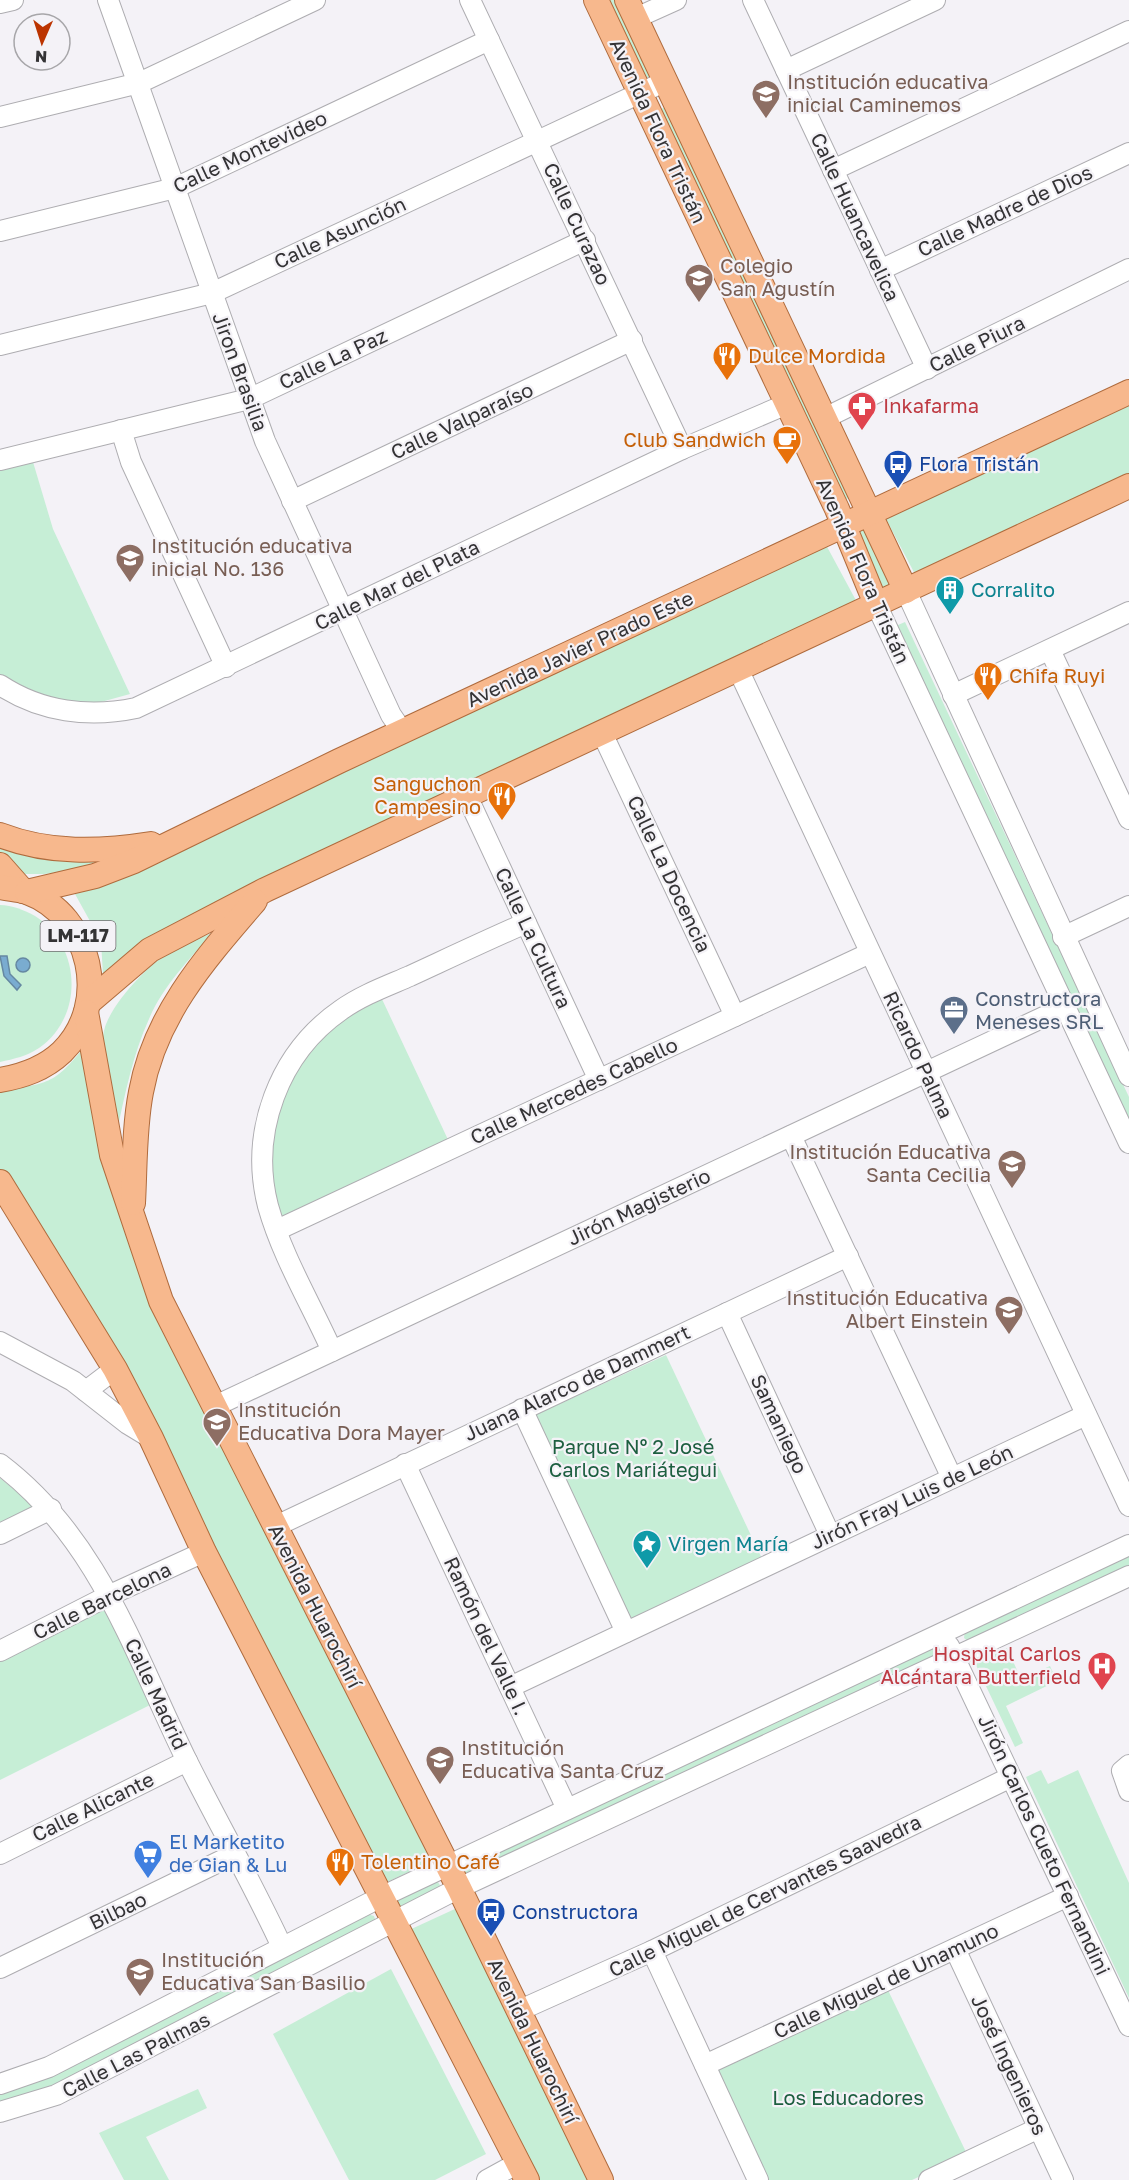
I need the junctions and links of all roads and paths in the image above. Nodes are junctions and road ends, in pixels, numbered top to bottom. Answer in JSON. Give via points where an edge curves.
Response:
{"nodes":[{"id":1,"x":13,"y":0,"type":"edge"},
{"id":2,"x":108,"y":0,"type":"edge"},
{"id":3,"x":315,"y":0,"type":"edge"},
{"id":4,"x":470,"y":0,"type":"edge"},
{"id":5,"x":596,"y":0,"type":"edge"},
{"id":6,"x":676,"y":0,"type":"edge"},
{"id":7,"x":753,"y":0,"type":"edge"},
{"id":8,"x":935,"y":0,"type":"edge"},
{"id":9,"x":0,"y":3,"type":"edge"},
{"id":10,"x":631,"y":9,"type":"edge"},
{"id":11,"x":1129,"y":31,"type":"edge"},
{"id":12,"x":489,"y":40,"type":"junction"},
{"id":13,"x":786,"y":70,"type":"junction"},
{"id":14,"x":666,"y":81,"type":"junction"},
{"id":15,"x":139,"y":83,"type":"junction"},
{"id":16,"x":640,"y":93,"type":"junction"},
{"id":17,"x":0,"y":117,"type":"edge"},
{"id":18,"x":537,"y":140,"type":"junction"},
{"id":19,"x":1129,"y":153,"type":"edge"},
{"id":20,"x":833,"y":170,"type":"junction"},
{"id":21,"x":175,"y":188,"type":"junction"},
{"id":22,"x":0,"y":231,"type":"edge"},
{"id":23,"x":585,"y":240,"type":"junction"},
{"id":24,"x":1129,"y":269,"type":"edge"},
{"id":25,"x":880,"y":270,"type":"junction"},
{"id":26,"x":212,"y":293,"type":"junction"},
{"id":27,"x":632,"y":340,"type":"junction"},
{"id":28,"x":0,"y":345,"type":"edge"},
{"id":29,"x":927,"y":369,"type":"junction"},
{"id":30,"x":1129,"y":392,"type":"edge"},
{"id":31,"x":249,"y":399,"type":"junction"},
{"id":32,"x":787,"y":404,"type":"junction"},
{"id":33,"x":825,"y":418,"type":"junction"},
{"id":34,"x":121,"y":430,"type":"junction"},
{"id":35,"x":682,"y":449,"type":"junction"},
{"id":36,"x":0,"y":460,"type":"edge"},
{"id":37,"x":1129,"y":486,"type":"edge"},
{"id":38,"x":292,"y":501,"type":"junction"},
{"id":39,"x":870,"y":514,"type":"junction"},
{"id":40,"x":843,"y":527,"type":"junction"},
{"id":41,"x":906,"y":591,"type":"junction"},
{"id":42,"x":876,"y":604,"type":"junction"},
{"id":43,"x":343,"y":610,"type":"junction"},
{"id":44,"x":1129,"y":612,"type":"edge"},
{"id":45,"x":1050,"y":650,"type":"junction"},
{"id":46,"x":225,"y":667,"type":"junction"},
{"id":47,"x":738,"y":669,"type":"junction"},
{"id":48,"x":0,"y":685,"type":"edge"},
{"id":49,"x":953,"y":695,"type":"junction"},
{"id":50,"x":402,"y":731,"type":"junction"},
{"id":51,"x":602,"y":733,"type":"junction"},
{"id":52,"x":466,"y":796,"type":"junction"},
{"id":53,"x":1129,"y":819,"type":"edge"},
{"id":54,"x":198,"y":828,"type":"junction"},
{"id":55,"x":0,"y":835,"type":"edge"},
{"id":56,"x":0,"y":866,"type":"edge"},
{"id":57,"x":17,"y":890,"type":"edge"},
{"id":58,"x":265,"y":890,"type":"junction"},
{"id":59,"x":1129,"y":906,"type":"edge"},
{"id":60,"x":526,"y":923,"type":"junction"},
{"id":61,"x":1063,"y":937,"type":"junction"},
{"id":62,"x":870,"y":953,"type":"junction"},
{"id":63,"x":88,"y":1007,"type":"junction"},
{"id":64,"x":1065,"y":1007,"type":"junction"},
{"id":65,"x":735,"y":1016,"type":"junction"},
{"id":66,"x":926,"y":1072,"type":"junction"},
{"id":67,"x":1129,"y":1076,"type":"edge"},
{"id":68,"x":0,"y":1080,"type":"edge"},
{"id":69,"x":599,"y":1080,"type":"junction"},
{"id":70,"x":791,"y":1136,"type":"junction"},
{"id":71,"x":1129,"y":1143,"type":"edge"},
{"id":72,"x":0,"y":1182,"type":"edge"},
{"id":73,"x":132,"y":1218,"type":"junction"},
{"id":74,"x":277,"y":1230,"type":"junction"},
{"id":75,"x":848,"y":1256,"type":"junction"},
{"id":76,"x":727,"y":1312,"type":"junction"},
{"id":77,"x":0,"y":1342,"type":"edge"},
{"id":78,"x":332,"y":1351,"type":"junction"},
{"id":79,"x":115,"y":1369,"type":"junction"},
{"id":80,"x":86,"y":1392,"type":"junction"},
{"id":81,"x":213,"y":1407,"type":"junction"},
{"id":82,"x":522,"y":1409,"type":"junction"},
{"id":83,"x":1086,"y":1415,"type":"junction"},
{"id":84,"x":152,"y":1438,"type":"junction"},
{"id":85,"x":0,"y":1464,"type":"edge"},
{"id":86,"x":405,"y":1464,"type":"junction"},
{"id":87,"x":952,"y":1478,"type":"junction"},
{"id":88,"x":1129,"y":1506,"type":"edge"},
{"id":89,"x":51,"y":1509,"type":"junction"},
{"id":90,"x":274,"y":1527,"type":"junction"},
{"id":91,"x":0,"y":1534,"type":"edge"},
{"id":92,"x":830,"y":1536,"type":"junction"},
{"id":93,"x":1129,"y":1545,"type":"edge"},
{"id":94,"x":204,"y":1552,"type":"junction"},
{"id":95,"x":1129,"y":1576,"type":"edge"},
{"id":96,"x":110,"y":1595,"type":"junction"},
{"id":97,"x":626,"y":1632,"type":"junction"},
{"id":98,"x":943,"y":1633,"type":"junction"},
{"id":99,"x":0,"y":1652,"type":"edge"},
{"id":100,"x":955,"y":1658,"type":"junction"},
{"id":101,"x":510,"y":1687,"type":"junction"},
{"id":102,"x":187,"y":1761,"type":"junction"},
{"id":103,"x":1129,"y":1765,"type":"edge"},
{"id":104,"x":1011,"y":1777,"type":"junction"},
{"id":105,"x":1129,"y":1791,"type":"edge"},
{"id":106,"x":567,"y":1809,"type":"junction"},
{"id":107,"x":0,"y":1854,"type":"edge"},
{"id":108,"x":236,"y":1854,"type":"junction"},
{"id":109,"x":448,"y":1866,"type":"junction"},
{"id":110,"x":459,"y":1888,"type":"junction"},
{"id":111,"x":1068,"y":1896,"type":"junction"},
{"id":112,"x":381,"y":1897,"type":"junction"},
{"id":113,"x":394,"y":1922,"type":"junction"},
{"id":114,"x":282,"y":1947,"type":"junction"},
{"id":115,"x":956,"y":1949,"type":"junction"},
{"id":116,"x":652,"y":1951,"type":"junction"},
{"id":117,"x":0,"y":1968,"type":"edge"},
{"id":118,"x":518,"y":2011,"type":"junction"},
{"id":119,"x":1129,"y":2026,"type":"edge"},
{"id":120,"x":705,"y":2065,"type":"junction"},
{"id":121,"x":0,"y":2084,"type":"edge"},
{"id":122,"x":0,"y":2116,"type":"edge"},
{"id":123,"x":1039,"y":2128,"type":"junction"},
{"id":124,"x":522,"y":2172,"type":"edge"},
{"id":125,"x":487,"y":2180,"type":"edge"},
{"id":126,"x":601,"y":2180,"type":"edge"},
{"id":127,"x":758,"y":2180,"type":"edge"},
{"id":128,"x":929,"y":2180,"type":"edge"},
{"id":129,"x":1063,"y":2180,"type":"edge"}],
"edges":[{"from":1,"to":9,"type":"street"},
{"from":2,"to":15,"type":"street","name":"Jiron Brasilia"},
{"from":3,"to":15,"type":"street"},
{"from":4,"to":12,"type":"street","name":"Calle Curazao"},
{"from":5,"to":16,"type":"main road","name":"Avenida Flora Tristán"},
{"from":6,"to":10,"type":"street"},
{"from":7,"to":13,"type":"street","name":"Calle Huancavelica"},
{"from":8,"to":13,"type":"street"},
{"from":10,"to":14,"type":"main road","name":"Avenida Flora Tristán"},
{"from":11,"to":20,"type":"street"},
{"from":12,"to":18,"type":"street","name":"Calle Curazao"},
{"from":12,"to":21,"type":"street","name":"Calle Montevideo"},
{"from":13,"to":20,"type":"street","name":"Calle Huancavelica"},
{"from":14,"to":16,"type":"street","name":"Calle Asunción"},
{"from":14,"to":33,"type":"main road","name":"Avenida Flora Tristán"},
{"from":15,"to":17,"type":"street"},
{"from":15,"to":21,"type":"street","name":"Jiron Brasilia"},
{"from":16,"to":18,"type":"street","name":"Calle Asunción"},
{"from":16,"to":32,"type":"main road","name":"Avenida Flora Tristán"},
{"from":18,"to":23,"type":"street","name":"Calle Curazao"},
{"from":18,"to":26,"type":"street","name":"Calle Asunción"},
{"from":19,"to":25,"type":"street","name":"Calle Madre de Dios"},
{"from":20,"to":25,"type":"street","name":"Calle Huancavelica"},
{"from":21,"to":22,"type":"street","name":"Calle Montevideo"},
{"from":21,"to":26,"type":"street","name":"Jiron Brasilia"},
{"from":23,"to":27,"type":"street","name":"Calle Curazao"},
{"from":23,"to":31,"type":"street","name":"Calle La Paz"},
{"from":24,"to":29,"type":"street","name":"Calle Piura"},
{"from":25,"to":29,"type":"street","name":"Calle Huancavelica"},
{"from":26,"to":28,"type":"street","name":"Calle Asunción"},
{"from":26,"to":31,"type":"street","name":"Jiron Brasilia"},
{"from":27,"to":35,"type":"street","name":"Calle Curazao"},
{"from":27,"to":38,"type":"street","name":"Calle Valparaíso"},
{"from":29,"to":33,"type":"street","name":"Calle Piura"},
{"from":30,"to":39,"type":"main road","name":"Avenida Javier Prado Este"},
{"from":31,"to":34,"type":"street","name":"Calle La Paz"},
{"from":31,"to":38,"type":"street","name":"Jiron Brasilia"},
{"from":32,"to":35,"type":"street","name":"Calle Mar del Plata"},
{"from":32,"to":40,"type":"main road","name":"Avenida Flora Tristán"},
{"from":33,"to":39,"type":"main road","name":"Avenida Flora Tristán"},
{"from":34,"to":36,"type":"street","name":"Calle La Paz"},
{"from":34,"to":46,"type":"street","via":[[131,462]]},
{"from":35,"to":43,"type":"street","name":"Calle Mar del Plata"},
{"from":37,"to":41,"type":"main road"},
{"from":38,"to":43,"type":"street","name":"Jiron Brasilia"},
{"from":39,"to":40,"type":"main road","name":"Avenida Javier Prado Este"},
{"from":39,"to":41,"type":"main road","name":"Avenida Flora Tristán"},
{"from":40,"to":42,"type":"main road","name":"Avenida Flora Tristán"},
{"from":40,"to":50,"type":"main road","name":"Avenida Javier Prado Este"},
{"from":41,"to":42,"type":"main road"},
{"from":41,"to":49,"type":"street","name":"Avenida Flora Tristán"},
{"from":42,"to":47,"type":"main road"},
{"from":42,"to":64,"type":"street","name":"Avenida Flora Tristán"},
{"from":43,"to":46,"type":"street","name":"Calle Mar del Plata"},
{"from":43,"to":50,"type":"street","name":"Jiron Brasilia"},
{"from":44,"to":45,"type":"street"},
{"from":45,"to":49,"type":"street"},
{"from":45,"to":53,"type":"street"},
{"from":46,"to":48,"type":"street","name":"Calle Mar del Plata","via":[[136,708],[104,713],[51,708]]},
{"from":47,"to":51,"type":"main road"},
{"from":47,"to":62,"type":"street","name":"Ricardo Palma"},
{"from":49,"to":61,"type":"street","name":"Avenida Flora Tristán"},
{"from":50,"to":54,"type":"main road","name":"Avenida Javier Prado Este"},
{"from":51,"to":52,"type":"main road"},
{"from":51,"to":65,"type":"street","name":"Calle La Docencia"},
{"from":52,"to":58,"type":"main road"},
{"from":52,"to":60,"type":"street","name":"Calle La Cultura"},
{"from":54,"to":55,"type":"main road","via":[[159,843],[108,851],[56,849]]},
{"from":54,"to":57,"type":"main road","name":"Avenida Javier Prado Este","via":[[115,869]]},
{"from":56,"to":57,"type":"main road","number":"LM-117"},
{"from":57,"to":63,"type":"main road","number":"LM-117","via":[[56,909],[77,934],[91,978]]},
{"from":58,"to":63,"type":"main road","via":[[150,950]]},
{"from":58,"to":73,"type":"main road","via":[[176,999],[154,1048],[140,1095]]},
{"from":59,"to":61,"type":"street"},
{"from":60,"to":69,"type":"street","name":"Calle La Cultura"},
{"from":60,"to":74,"type":"street","via":[[354,1002],[328,1020],[303,1046],[284,1075],[267,1118],[264,1179]]},
{"from":61,"to":67,"type":"street","name":"Avenida Flora Tristán"},
{"from":62,"to":65,"type":"street","name":"Calle Mercedes Cabello"},
{"from":62,"to":66,"type":"street","name":"Ricardo Palma"},
{"from":63,"to":68,"type":"main road","number":"LM-117","via":[[77,1033],[62,1052],[23,1076]]},
{"from":63,"to":73,"type":"main road","name":"Avenida Huarochirí","via":[[102,1110]]},
{"from":64,"to":66,"type":"street","name":"Jirón Magisterio"},
{"from":64,"to":71,"type":"street","name":"Avenida Flora Tristán"},
{"from":65,"to":69,"type":"street","name":"Calle Mercedes Cabello"},
{"from":66,"to":70,"type":"street","name":"Jirón Magisterio"},
{"from":66,"to":83,"type":"street","name":"Ricardo Palma"},
{"from":69,"to":74,"type":"street","name":"Calle Mercedes Cabello"},
{"from":70,"to":75,"type":"street"},
{"from":70,"to":78,"type":"street","name":"Jirón Magisterio"},
{"from":72,"to":79,"type":"main road"},
{"from":73,"to":81,"type":"main road","name":"Avenida Huarochirí","via":[[161,1301]]},
{"from":74,"to":78,"type":"street"},
{"from":75,"to":76,"type":"street","name":"Juana Alarco de Dammert"},
{"from":75,"to":87,"type":"street"},
{"from":76,"to":82,"type":"street","name":"Juana Alarco de Dammert"},
{"from":76,"to":92,"type":"street","name":"Samaniego"},
{"from":77,"to":80,"type":"street"},
{"from":78,"to":81,"type":"street","name":"Jirón Magisterio"},
{"from":79,"to":80,"type":"street"},
{"from":79,"to":84,"type":"main road"},
{"from":80,"to":84,"type":"street"},
{"from":81,"to":90,"type":"main road","name":"Avenida Huarochirí"},
{"from":82,"to":86,"type":"street","name":"Juana Alarco de Dammert"},
{"from":82,"to":97,"type":"street"},
{"from":83,"to":87,"type":"street","name":"Jirón Fray Luis de León"},
{"from":83,"to":88,"type":"street","name":"Ricardo Palma"},
{"from":84,"to":94,"type":"main road"},
{"from":85,"to":89,"type":"street","name":"Calle Madrid"},
{"from":86,"to":90,"type":"street","name":"Juana Alarco de Dammert"},
{"from":86,"to":101,"type":"street","name":"Ramón del Valle I."},
{"from":87,"to":92,"type":"street","name":"Jirón Fray Luis de León"},
{"from":89,"to":91,"type":"street"},
{"from":89,"to":96,"type":"street","name":"Calle Madrid"},
{"from":90,"to":109,"type":"main road","name":"Avenida Huarochirí"},
{"from":92,"to":97,"type":"street","name":"Jirón Fray Luis de León"},
{"from":93,"to":98,"type":"street","name":"Calle Las Palmas"},
{"from":94,"to":96,"type":"street","name":"Calle Barcelona"},
{"from":94,"to":112,"type":"main road"},
{"from":95,"to":100,"type":"street","name":"Calle Las Palmas"},
{"from":96,"to":99,"type":"street","name":"Calle Barcelona"},
{"from":96,"to":102,"type":"street","name":"Calle Madrid"},
{"from":97,"to":101,"type":"street","name":"Jirón Fray Luis de León"},
{"from":98,"to":100,"type":"street","name":"Jirón Carlos Cueto Fernandini"},
{"from":98,"to":106,"type":"street","name":"Calle Las Palmas"},
{"from":100,"to":104,"type":"street","name":"Jirón Carlos Cueto Fernandini"},
{"from":100,"to":110,"type":"street","name":"Calle Las Palmas"},
{"from":101,"to":106,"type":"street","name":"Ramón del Valle I."},
{"from":102,"to":107,"type":"street","name":"Calle Alicante"},
{"from":102,"to":108,"type":"street","name":"Calle Madrid"},
{"from":103,"to":105,"type":"street","via":[[1122,1771]]},
{"from":104,"to":111,"type":"street","name":"Jirón Carlos Cueto Fernandini"},
{"from":104,"to":116,"type":"street","name":"Calle Miguel de Cervantes Saavedra"},
{"from":106,"to":109,"type":"street","name":"Calle Las Palmas"},
{"from":108,"to":114,"type":"street","name":"Calle Madrid"},
{"from":108,"to":117,"type":"street","name":"Bilbao"},
{"from":109,"to":110,"type":"main road","name":"Avenida Huarochirí"},
{"from":109,"to":112,"type":"street","name":"Calle Las Palmas"},
{"from":110,"to":113,"type":"street","name":"Calle Las Palmas"},
{"from":110,"to":118,"type":"main road","name":"Avenida Huarochirí"},
{"from":111,"to":115,"type":"street","name":"Calle Miguel de Unamuno"},
{"from":111,"to":119,"type":"street","name":"Jirón Carlos Cueto Fernandini"},
{"from":112,"to":113,"type":"main road"},
{"from":112,"to":114,"type":"street","name":"Calle Las Palmas"},
{"from":113,"to":122,"type":"street","name":"Calle Las Palmas","via":[[56,2095]]},
{"from":113,"to":124,"type":"main road"},
{"from":114,"to":121,"type":"street","name":"Calle Las Palmas","via":[[49,2067]]},
{"from":115,"to":120,"type":"street","name":"Calle Miguel de Unamuno"},
{"from":115,"to":123,"type":"street","name":"José Ingenieros"},
{"from":116,"to":118,"type":"street","name":"Calle Miguel de Cervantes Saavedra"},
{"from":116,"to":120,"type":"street"},
{"from":118,"to":126,"type":"main road","name":"Avenida Huarochirí"},
{"from":120,"to":127,"type":"street"},
{"from":123,"to":128,"type":"street"},
{"from":123,"to":129,"type":"street","name":"José Ingenieros"},
{"from":124,"to":125,"type":"street"}]}
